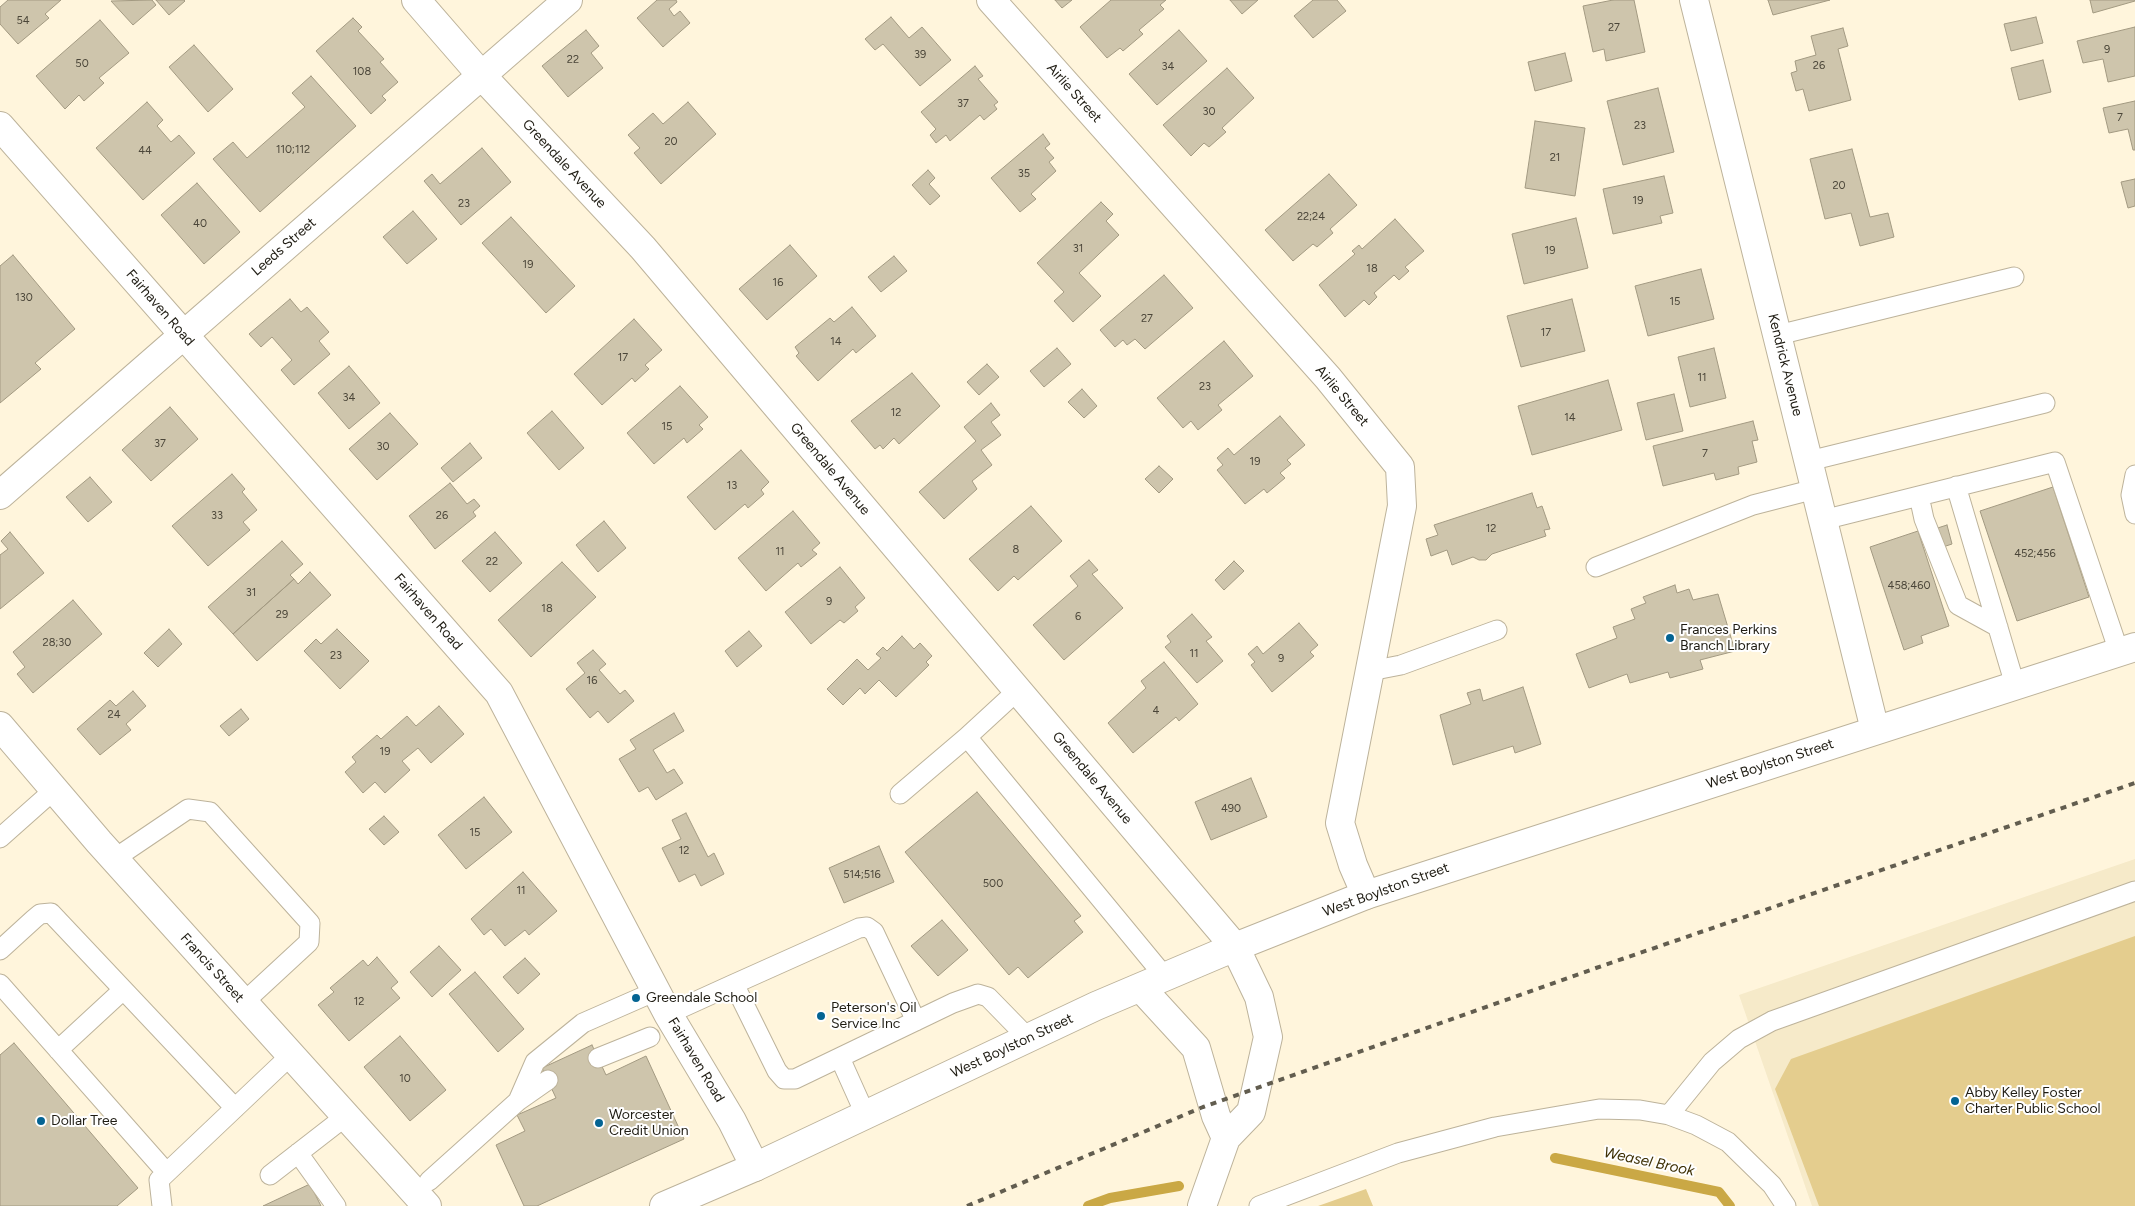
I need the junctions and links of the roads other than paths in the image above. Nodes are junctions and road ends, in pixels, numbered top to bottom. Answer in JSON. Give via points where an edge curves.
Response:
{"nodes":[{"id":1,"x":416,"y":0,"type":"edge"},
{"id":2,"x":568,"y":0,"type":"edge"},
{"id":3,"x":991,"y":0,"type":"edge"},
{"id":4,"x":1694,"y":0,"type":"edge"},
{"id":5,"x":482,"y":76,"type":"junction"},
{"id":6,"x":0,"y":126,"type":"edge"},
{"id":7,"x":2014,"y":277,"type":"dead end"},
{"id":8,"x":184,"y":334,"type":"junction"},
{"id":9,"x":1778,"y":335,"type":"junction"},
{"id":10,"x":2045,"y":403,"type":"dead end"},
{"id":11,"x":1809,"y":461,"type":"junction"},
{"id":12,"x":2135,"y":475,"type":"edge"},
{"id":13,"x":1956,"y":486,"type":"junction"},
{"id":14,"x":1815,"y":489,"type":"junction"},
{"id":15,"x":0,"y":495,"type":"edge"},
{"id":16,"x":1919,"y":496,"type":"junction"},
{"id":17,"x":2135,"y":514,"type":"edge"},
{"id":18,"x":1823,"y":520,"type":"junction"},
{"id":19,"x":1596,"y":568,"type":"dead end"},
{"id":20,"x":1998,"y":627,"type":"junction"},
{"id":21,"x":1497,"y":630,"type":"dead end"},
{"id":22,"x":2127,"y":650,"type":"edge"},
{"id":23,"x":1370,"y":671,"type":"junction"},
{"id":24,"x":2015,"y":685,"type":"junction"},
{"id":25,"x":1017,"y":691,"type":"junction"},
{"id":26,"x":0,"y":726,"type":"edge"},
{"id":27,"x":1875,"y":730,"type":"junction"},
{"id":28,"x":967,"y":737,"type":"junction"},
{"id":29,"x":54,"y":790,"type":"junction"},
{"id":30,"x":900,"y":794,"type":"dead end"},
{"id":31,"x":0,"y":838,"type":"edge"},
{"id":32,"x":114,"y":859,"type":"junction"},
{"id":33,"x":2135,"y":891,"type":"edge"},
{"id":34,"x":1366,"y":895,"type":"junction"},
{"id":35,"x":1235,"y":947,"type":"junction"},
{"id":36,"x":0,"y":950,"type":"edge"},
{"id":37,"x":1165,"y":977,"type":"junction"},
{"id":38,"x":0,"y":984,"type":"edge"},
{"id":39,"x":734,"y":984,"type":"junction"},
{"id":40,"x":1141,"y":988,"type":"junction"},
{"id":41,"x":123,"y":990,"type":"junction"},
{"id":42,"x":243,"y":1002,"type":"junction"},
{"id":43,"x":662,"y":1002,"type":"junction"},
{"id":44,"x":916,"y":1021,"type":"junction"},
{"id":45,"x":650,"y":1037,"type":"dead end"},
{"id":46,"x":1028,"y":1038,"type":"junction"},
{"id":47,"x":58,"y":1050,"type":"junction"},
{"id":48,"x":291,"y":1055,"type":"junction"},
{"id":49,"x":598,"y":1058,"type":"dead end"},
{"id":50,"x":840,"y":1058,"type":"junction"},
{"id":51,"x":548,"y":1080,"type":"dead end"},
{"id":52,"x":518,"y":1101,"type":"junction"},
{"id":53,"x":235,"y":1108,"type":"junction"},
{"id":54,"x":1669,"y":1115,"type":"junction"},
{"id":55,"x":346,"y":1116,"type":"junction"},
{"id":56,"x":866,"y":1116,"type":"junction"},
{"id":57,"x":1226,"y":1138,"type":"junction"},
{"id":58,"x":298,"y":1153,"type":"junction"},
{"id":59,"x":755,"y":1167,"type":"junction"},
{"id":60,"x":270,"y":1175,"type":"dead end"},
{"id":61,"x":162,"y":1176,"type":"junction"},
{"id":62,"x":428,"y":1194,"type":"edge"},
{"id":63,"x":162,"y":1206,"type":"edge"},
{"id":64,"x":336,"y":1206,"type":"edge"},
{"id":65,"x":664,"y":1206,"type":"edge"},
{"id":66,"x":1202,"y":1206,"type":"edge"},
{"id":67,"x":1260,"y":1206,"type":"edge"},
{"id":68,"x":1786,"y":1206,"type":"edge"}],
"edges":[{"from":1,"to":5,"type":"street","name":"Greendale Avenue"},
{"from":2,"to":5,"type":"street","name":"Leeds Street"},
{"from":3,"to":23,"type":"street","name":"Airlie Street","via":[[1328,378],[1400,467],[1402,506]]},
{"from":4,"to":9,"type":"street","name":"Kendrick Avenue"},
{"from":5,"to":8,"type":"street","name":"Leeds Street"},
{"from":5,"to":25,"type":"street","name":"Greendale Avenue","via":[[643,248]]},
{"from":6,"to":8,"type":"street","name":"Fairhaven Road"},
{"from":7,"to":9,"type":"lane"},
{"from":8,"to":15,"type":"street","name":"Leeds Street"},
{"from":8,"to":43,"type":"street","name":"Fairhaven Road","via":[[499,693]]},
{"from":9,"to":11,"type":"street","name":"Kendrick Avenue"},
{"from":10,"to":11,"type":"lane"},
{"from":11,"to":14,"type":"street","name":"Kendrick Avenue"},
{"from":12,"to":17,"type":"lane","via":[[2131,495]]},
{"from":13,"to":16,"type":"lane"},
{"from":13,"to":20,"type":"lane"},
{"from":13,"to":22,"type":"lane","via":[[2055,462]]},
{"from":14,"to":18,"type":"street","name":"Kendrick Avenue"},
{"from":14,"to":19,"type":"lane","via":[[1753,505]]},
{"from":16,"to":18,"type":"lane"},
{"from":16,"to":20,"type":"lane","via":[[1924,519],[1958,605]]},
{"from":18,"to":27,"type":"street","name":"Kendrick Avenue"},
{"from":20,"to":24,"type":"lane"},
{"from":21,"to":23,"type":"lane","via":[[1401,665]]},
{"from":22,"to":24,"type":"street","name":"West Boylston Street"},
{"from":23,"to":34,"type":"street","name":"Airlie Street","via":[[1340,823]]},
{"from":24,"to":27,"type":"street","name":"West Boylston Street"},
{"from":25,"to":28,"type":"lane"},
{"from":25,"to":35,"type":"street","name":"Greendale Avenue"},
{"from":26,"to":29,"type":"street","name":"Francis Street"},
{"from":27,"to":34,"type":"street","name":"West Boylston Street"},
{"from":28,"to":30,"type":"lane"},
{"from":28,"to":37,"type":"lane"},
{"from":29,"to":31,"type":"lane"},
{"from":29,"to":32,"type":"street","name":"Francis Street"},
{"from":32,"to":42,"type":"street","name":"Francis Street"},
{"from":32,"to":42,"type":"lane","via":[[188,809],[210,812],[310,923],[309,942]]},
{"from":33,"to":54,"type":"lane","via":[[1772,1020],[1739,1038],[1712,1062]]},
{"from":34,"to":35,"type":"street","name":"West Boylston Street"},
{"from":35,"to":37,"type":"street","name":"West Boylston Street"},
{"from":35,"to":57,"type":"street","name":"Greendale Avenue","via":[[1259,997],[1268,1037],[1251,1112]]},
{"from":36,"to":41,"type":"lane","via":[[40,914],[51,913]]},
{"from":37,"to":40,"type":"street","name":"West Boylston Street"},
{"from":38,"to":47,"type":"lane"},
{"from":39,"to":43,"type":"lane"},
{"from":39,"to":44,"type":"lane","via":[[867,927],[874,932]]},
{"from":39,"to":50,"type":"lane","via":[[784,1079],[795,1079]]},
{"from":40,"to":46,"type":"street","name":"West Boylston Street"},
{"from":40,"to":57,"type":"street","via":[[1196,1048],[1216,1116]]},
{"from":41,"to":47,"type":"lane"},
{"from":41,"to":53,"type":"lane"},
{"from":42,"to":48,"type":"street","name":"Francis Street"},
{"from":43,"to":52,"type":"lane","via":[[583,1023],[535,1062]]},
{"from":43,"to":59,"type":"street","name":"Fairhaven Road","via":[[732,1121]]},
{"from":44,"to":46,"type":"lane","via":[[967,996],[978,994],[988,997]]},
{"from":44,"to":50,"type":"lane"},
{"from":45,"to":49,"type":"lane"},
{"from":46,"to":56,"type":"street","name":"West Boylston Street"},
{"from":47,"to":61,"type":"lane"},
{"from":48,"to":53,"type":"lane"},
{"from":48,"to":55,"type":"street","name":"Francis Street"},
{"from":50,"to":56,"type":"lane"},
{"from":51,"to":52,"type":"lane"},
{"from":52,"to":62,"type":"lane"},
{"from":53,"to":61,"type":"lane"},
{"from":54,"to":67,"type":"lane","via":[[1640,1110],[1599,1109],[1495,1127],[1398,1153]]},
{"from":54,"to":68,"type":"lane","via":[[1728,1142],[1772,1185]]},
{"from":55,"to":58,"type":"lane"},
{"from":55,"to":62,"type":"street","name":"Francis Street"},
{"from":56,"to":59,"type":"street","name":"West Boylston Street"},
{"from":57,"to":66,"type":"street"},
{"from":58,"to":60,"type":"lane"},
{"from":58,"to":64,"type":"lane"},
{"from":59,"to":65,"type":"street","name":"West Boylston Street"},
{"from":61,"to":63,"type":"lane"}]}
